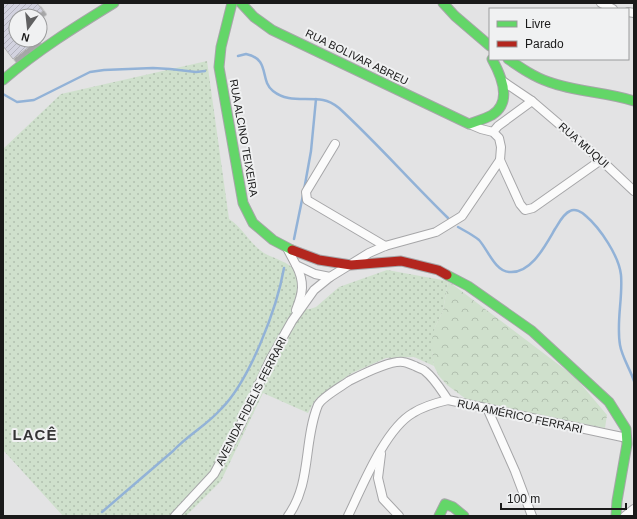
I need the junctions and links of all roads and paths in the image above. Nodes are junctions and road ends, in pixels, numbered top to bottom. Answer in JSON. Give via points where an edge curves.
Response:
{"nodes":[{"id":1,"x":114,"y":3,"type":"edge"},
{"id":2,"x":232,"y":3,"type":"edge"},
{"id":3,"x":241,"y":3,"type":"edge"},
{"id":4,"x":443,"y":3,"type":"edge"},
{"id":5,"x":601,"y":3,"type":"edge"},
{"id":6,"x":612,"y":8,"type":"edge"},
{"id":7,"x":455,"y":16,"type":"junction"},
{"id":8,"x":489,"y":45,"type":"edge"},
{"id":9,"x":489,"y":55,"type":"edge"},
{"id":10,"x":493,"y":60,"type":"edge"},
{"id":11,"x":510,"y":60,"type":"edge"},
{"id":12,"x":3,"y":80,"type":"edge"},
{"id":13,"x":504,"y":82,"type":"junction"},
{"id":14,"x":532,"y":101,"type":"junction"},
{"id":15,"x":634,"y":101,"type":"edge"},
{"id":16,"x":496,"y":112,"type":"junction"},
{"id":17,"x":469,"y":124,"type":"junction"},
{"id":18,"x":496,"y":129,"type":"junction"},
{"id":19,"x":335,"y":144,"type":"dead end"},
{"id":20,"x":500,"y":160,"type":"junction"},
{"id":21,"x":601,"y":160,"type":"junction"},
{"id":22,"x":634,"y":191,"type":"edge"},
{"id":23,"x":386,"y":246,"type":"junction"},
{"id":24,"x":287,"y":248,"type":"junction"},
{"id":25,"x":296,"y":265,"type":"junction"},
{"id":26,"x":351,"y":265,"type":"junction"},
{"id":27,"x":330,"y":277,"type":"junction"},
{"id":28,"x":292,"y":320,"type":"junction"},
{"id":29,"x":448,"y":400,"type":"junction"},
{"id":30,"x":487,"y":408,"type":"junction"},
{"id":31,"x":627,"y":438,"type":"junction"},
{"id":32,"x":382,"y":450,"type":"junction"},
{"id":33,"x":634,"y":509,"type":"edge"},
{"id":34,"x":175,"y":516,"type":"edge"},
{"id":35,"x":288,"y":516,"type":"edge"},
{"id":36,"x":348,"y":516,"type":"edge"},
{"id":37,"x":399,"y":516,"type":"edge"},
{"id":38,"x":439,"y":516,"type":"edge"},
{"id":39,"x":464,"y":516,"type":"edge"},
{"id":40,"x":532,"y":516,"type":"edge"},
{"id":41,"x":616,"y":516,"type":"edge"},
{"id":42,"x":625,"y":516,"type":"edge"}],
"edges":[{"from":1,"to":12,"type":"main road","via":[[54,40]]},
{"from":2,"to":24,"type":"main road","name":"RUA ALCINO TEIXEIRA","via":[[219,56],[219,67],[241,192],[253,223]]},
{"from":3,"to":17,"type":"main road","name":"RUA BOLIVAR ABREU","via":[[254,17],[272,30]]},
{"from":4,"to":7,"type":"main road"},
{"from":5,"to":6,"type":"street"},
{"from":7,"to":8,"type":"main road"},
{"from":7,"to":9,"type":"main road"},
{"from":10,"to":13,"type":"main road"},
{"from":11,"to":15,"type":"main road","via":[[550,83]]},
{"from":13,"to":14,"type":"street","name":"RUA MUQUI"},
{"from":13,"to":16,"type":"main road","via":[[503,98]]},
{"from":14,"to":18,"type":"street"},
{"from":14,"to":21,"type":"street","name":"RUA MUQUI"},
{"from":16,"to":17,"type":"main road"},
{"from":16,"to":18,"type":"street"},
{"from":17,"to":18,"type":"street","via":[[481,130]]},
{"from":18,"to":20,"type":"street","via":[[501,147]]},
{"from":19,"to":23,"type":"street","via":[[306,192],[307,200]]},
{"from":20,"to":21,"type":"street","via":[[525,210],[533,208]]},
{"from":20,"to":23,"type":"street","name":"AVENIDA FIDELIS FERRARI","via":[[462,216],[436,232]]},
{"from":21,"to":22,"type":"street","name":"RUA MUQUI"},
{"from":23,"to":26,"type":"street","name":"AVENIDA FIDELIS FERRARI"},
{"from":24,"to":25,"type":"street","name":"AVENIDA FIDELIS FERRARI"},
{"from":24,"to":26,"type":"main road","name":"RUA ALCINO TEIXEIRA","via":[[319,260]]},
{"from":25,"to":27,"type":"street","via":[[314,274]]},
{"from":25,"to":28,"type":"street","name":"AVENIDA FIDELIS FERRARI","via":[[301,275],[302,289]]},
{"from":26,"to":27,"type":"street","name":"AVENIDA FIDELIS FERRARI"},
{"from":26,"to":31,"type":"main road","name":"RUA ALCINO TEIXEIRA","via":[[401,261],[438,270],[468,286],[532,331],[609,402],[622,421]]},
{"from":27,"to":28,"type":"street","name":"AVENIDA FIDELIS FERRARI","via":[[314,290]]},
{"from":28,"to":34,"type":"street","name":"AVENIDA FIDELIS FERRARI","via":[[214,474]]},
{"from":29,"to":30,"type":"street","name":"RUA AMÉRICO FERRARI"},
{"from":29,"to":32,"type":"street","via":[[427,406],[412,414],[394,430]]},
{"from":29,"to":35,"type":"street","name":"RUA AMÉRICO FERRARI","via":[[424,370],[403,362],[366,372],[340,387],[319,403],[310,436],[303,484],[299,498]]},
{"from":30,"to":31,"type":"street","name":"RUA AMÉRICO FERRARI"},
{"from":30,"to":40,"type":"street"},
{"from":31,"to":41,"type":"main road","name":"RUA ALCINO TEIXEIRA"},
{"from":32,"to":36,"type":"street"},
{"from":32,"to":37,"type":"street","via":[[378,478],[384,499]]},
{"from":33,"to":42,"type":"street"},
{"from":38,"to":39,"type":"main road","via":[[445,504],[455,507]]}]}
